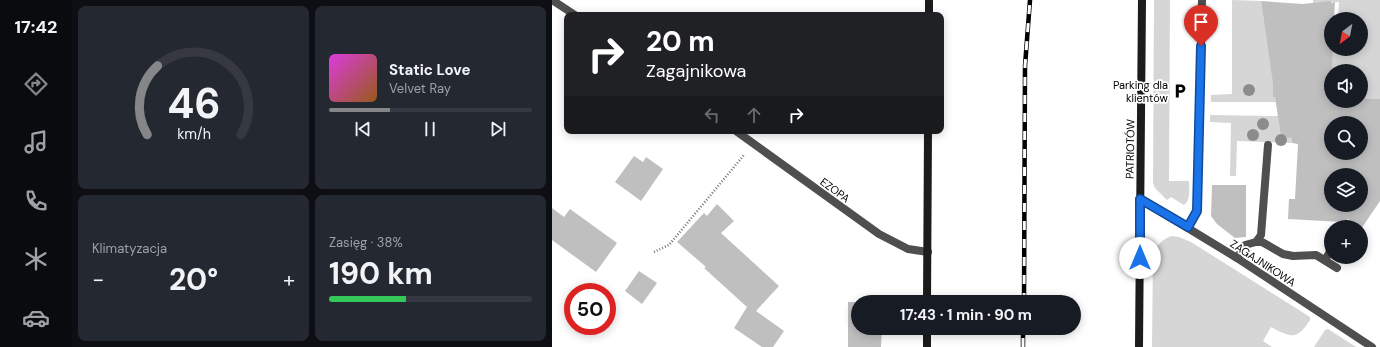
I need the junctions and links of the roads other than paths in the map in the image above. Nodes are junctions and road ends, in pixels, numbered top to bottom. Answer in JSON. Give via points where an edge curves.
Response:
{"nodes":[{"id":1,"x":552,"y":0,"type":"edge"},
{"id":2,"x":929,"y":0,"type":"edge"},
{"id":3,"x":1142,"y":0,"type":"edge"},
{"id":4,"x":1202,"y":0,"type":"edge"},
{"id":5,"x":570,"y":12,"type":"edge"},
{"id":6,"x":929,"y":12,"type":"edge"},
{"id":7,"x":740,"y":134,"type":"edge"},
{"id":8,"x":928,"y":134,"type":"edge"},
{"id":9,"x":1268,"y":145,"type":"dead end"},
{"id":10,"x":1140,"y":199,"type":"junction"},
{"id":11,"x":1188,"y":227,"type":"junction"},
{"id":12,"x":1256,"y":242,"type":"junction"},
{"id":13,"x":928,"y":252,"type":"junction"},
{"id":14,"x":1237,"y":258,"type":"junction"},
{"id":15,"x":1324,"y":260,"type":"edge"},
{"id":16,"x":1331,"y":264,"type":"edge"},
{"id":17,"x":1337,"y":268,"type":"dead end"},
{"id":18,"x":927,"y":295,"type":"edge"},
{"id":19,"x":927,"y":335,"type":"edge"},
{"id":20,"x":927,"y":347,"type":"edge"},
{"id":21,"x":1139,"y":347,"type":"edge"},
{"id":22,"x":1372,"y":347,"type":"edge"}],
"edges":[{"from":1,"to":5,"type":"street"},
{"from":2,"to":6,"type":"main road"},
{"from":3,"to":10,"type":"main road","name":"PATRIOTÓW"},
{"from":4,"to":11,"type":"street","via":[[1197,211]]},
{"from":7,"to":13,"type":"street","name":"EZOPA","via":[[879,234],[908,249]]},
{"from":8,"to":13,"type":"main road"},
{"from":9,"to":12,"type":"street","via":[[1262,230]]},
{"from":10,"to":11,"type":"street","name":"ZAGAJNIKOWA"},
{"from":10,"to":21,"type":"main road","name":"PATRIOTÓW"},
{"from":11,"to":14,"type":"street","name":"ZAGAJNIKOWA"},
{"from":12,"to":14,"type":"street","via":[[1245,245]]},
{"from":12,"to":15,"type":"street","via":[[1262,242],[1283,254],[1301,257],[1314,255]]},
{"from":13,"to":18,"type":"main road"},
{"from":14,"to":22,"type":"street","name":"ZAGAJNIKOWA"},
{"from":16,"to":17,"type":"street"},
{"from":19,"to":20,"type":"main road"}]}
